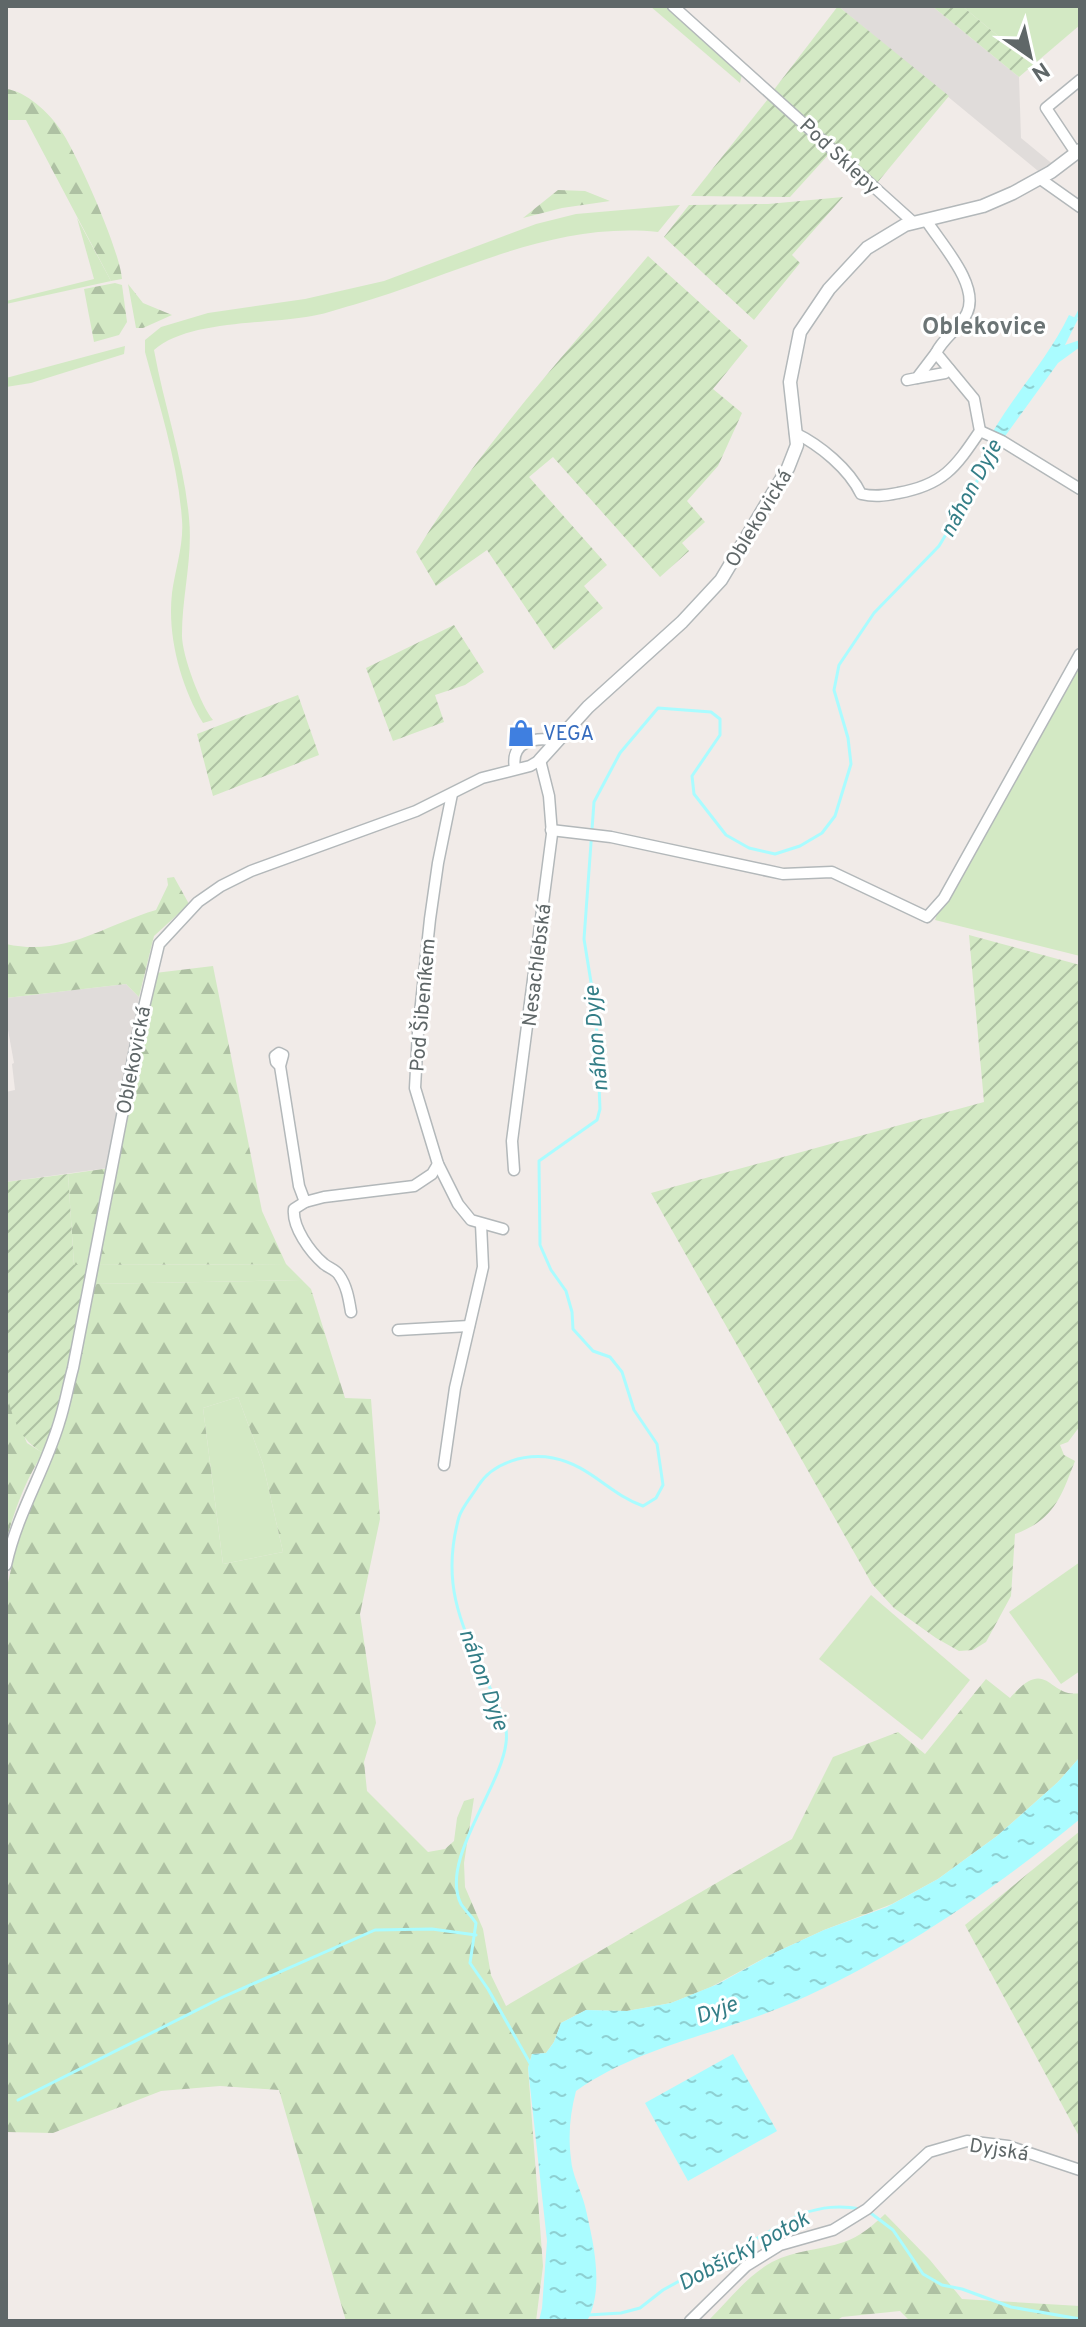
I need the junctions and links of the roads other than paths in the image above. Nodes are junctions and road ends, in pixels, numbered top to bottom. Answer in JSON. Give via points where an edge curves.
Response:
{"nodes":[{"id":1,"x":673,"y":6,"type":"edge"},
{"id":2,"x":1080,"y":80,"type":"edge"},
{"id":3,"x":1078,"y":151,"type":"edge"},
{"id":4,"x":1039,"y":178,"type":"junction"},
{"id":5,"x":1080,"y":207,"type":"edge"},
{"id":6,"x":920,"y":222,"type":"junction"},
{"id":7,"x":936,"y":353,"type":"junction"},
{"id":8,"x":949,"y":369,"type":"junction"},
{"id":9,"x":795,"y":433,"type":"junction"},
{"id":10,"x":984,"y":433,"type":"junction"},
{"id":11,"x":1080,"y":489,"type":"edge"},
{"id":12,"x":1080,"y":654,"type":"edge"},
{"id":13,"x":557,"y":741,"type":"junction"},
{"id":14,"x":540,"y":760,"type":"junction"},
{"id":15,"x":515,"y":768,"type":"junction"},
{"id":16,"x":452,"y":794,"type":"junction"},
{"id":17,"x":551,"y":830,"type":"junction"},
{"id":18,"x":280,"y":1066,"type":"dead end"},
{"id":19,"x":438,"y":1164,"type":"junction"},
{"id":20,"x":514,"y":1170,"type":"dead end"},
{"id":21,"x":305,"y":1202,"type":"junction"},
{"id":22,"x":481,"y":1224,"type":"junction"},
{"id":23,"x":503,"y":1229,"type":"dead end"},
{"id":24,"x":351,"y":1312,"type":"dead end"},
{"id":25,"x":469,"y":1326,"type":"junction"},
{"id":26,"x":398,"y":1330,"type":"dead end"},
{"id":27,"x":444,"y":1465,"type":"dead end"},
{"id":28,"x":6,"y":1565,"type":"edge"},
{"id":29,"x":1080,"y":2170,"type":"edge"},
{"id":30,"x":690,"y":2321,"type":"edge"}],
"edges":[{"from":1,"to":6,"type":"street","name":"Pod Sklepy"},
{"from":2,"to":3,"type":"street","via":[[1046,108]]},
{"from":3,"to":4,"type":"street","name":"Oblekovická"},
{"from":4,"to":5,"type":"street"},
{"from":4,"to":6,"type":"street","name":"Oblekovická","via":[[983,206]]},
{"from":6,"to":7,"type":"street","name":"Pod Sklepy","via":[[965,279],[971,295],[966,315]]},
{"from":6,"to":9,"type":"street","name":"Oblekovická","via":[[867,248],[829,289],[800,332],[790,382]]},
{"from":7,"to":8,"type":"street"},
{"from":7,"to":8,"type":"street","name":"Pod Sklepy","via":[[912,379]]},
{"from":8,"to":10,"type":"street","via":[[974,399]]},
{"from":9,"to":10,"type":"street","via":[[826,454],[861,494],[876,497],[922,489],[939,480]]},
{"from":9,"to":13,"type":"street","name":"Oblekovická","via":[[797,445],[788,468],[721,580]]},
{"from":10,"to":11,"type":"street"},
{"from":12,"to":17,"type":"street","via":[[944,898],[927,917],[842,875],[783,874]]},
{"from":13,"to":14,"type":"street","name":"Oblekovická"},
{"from":13,"to":15,"type":"street","via":[[523,744],[513,758]]},
{"from":14,"to":15,"type":"street","name":"Oblekovická"},
{"from":14,"to":17,"type":"street","name":"Nesachlebská"},
{"from":15,"to":16,"type":"street","name":"Oblekovická"},
{"from":16,"to":19,"type":"street","name":"Pod Šibeníkem","via":[[438,863],[415,1088]]},
{"from":16,"to":28,"type":"street","name":"Oblekovická","via":[[221,886],[198,902],[159,944],[60,1423],[25,1501]]},
{"from":17,"to":20,"type":"street","name":"Nesachlebská","via":[[512,1141]]},
{"from":18,"to":21,"type":"street"},
{"from":19,"to":21,"type":"street","via":[[414,1186]]},
{"from":19,"to":22,"type":"street","name":"Pod Šibeníkem","via":[[458,1204]]},
{"from":21,"to":24,"type":"street","via":[[294,1209],[293,1218],[322,1262],[338,1273]]},
{"from":22,"to":23,"type":"street"},
{"from":22,"to":25,"type":"street","via":[[483,1267]]},
{"from":25,"to":26,"type":"street"},
{"from":25,"to":27,"type":"street"},
{"from":29,"to":30,"type":"street","name":"Dyjská","via":[[1008,2146],[967,2141],[929,2152],[867,2209],[833,2230],[780,2245],[746,2266]]}]}
